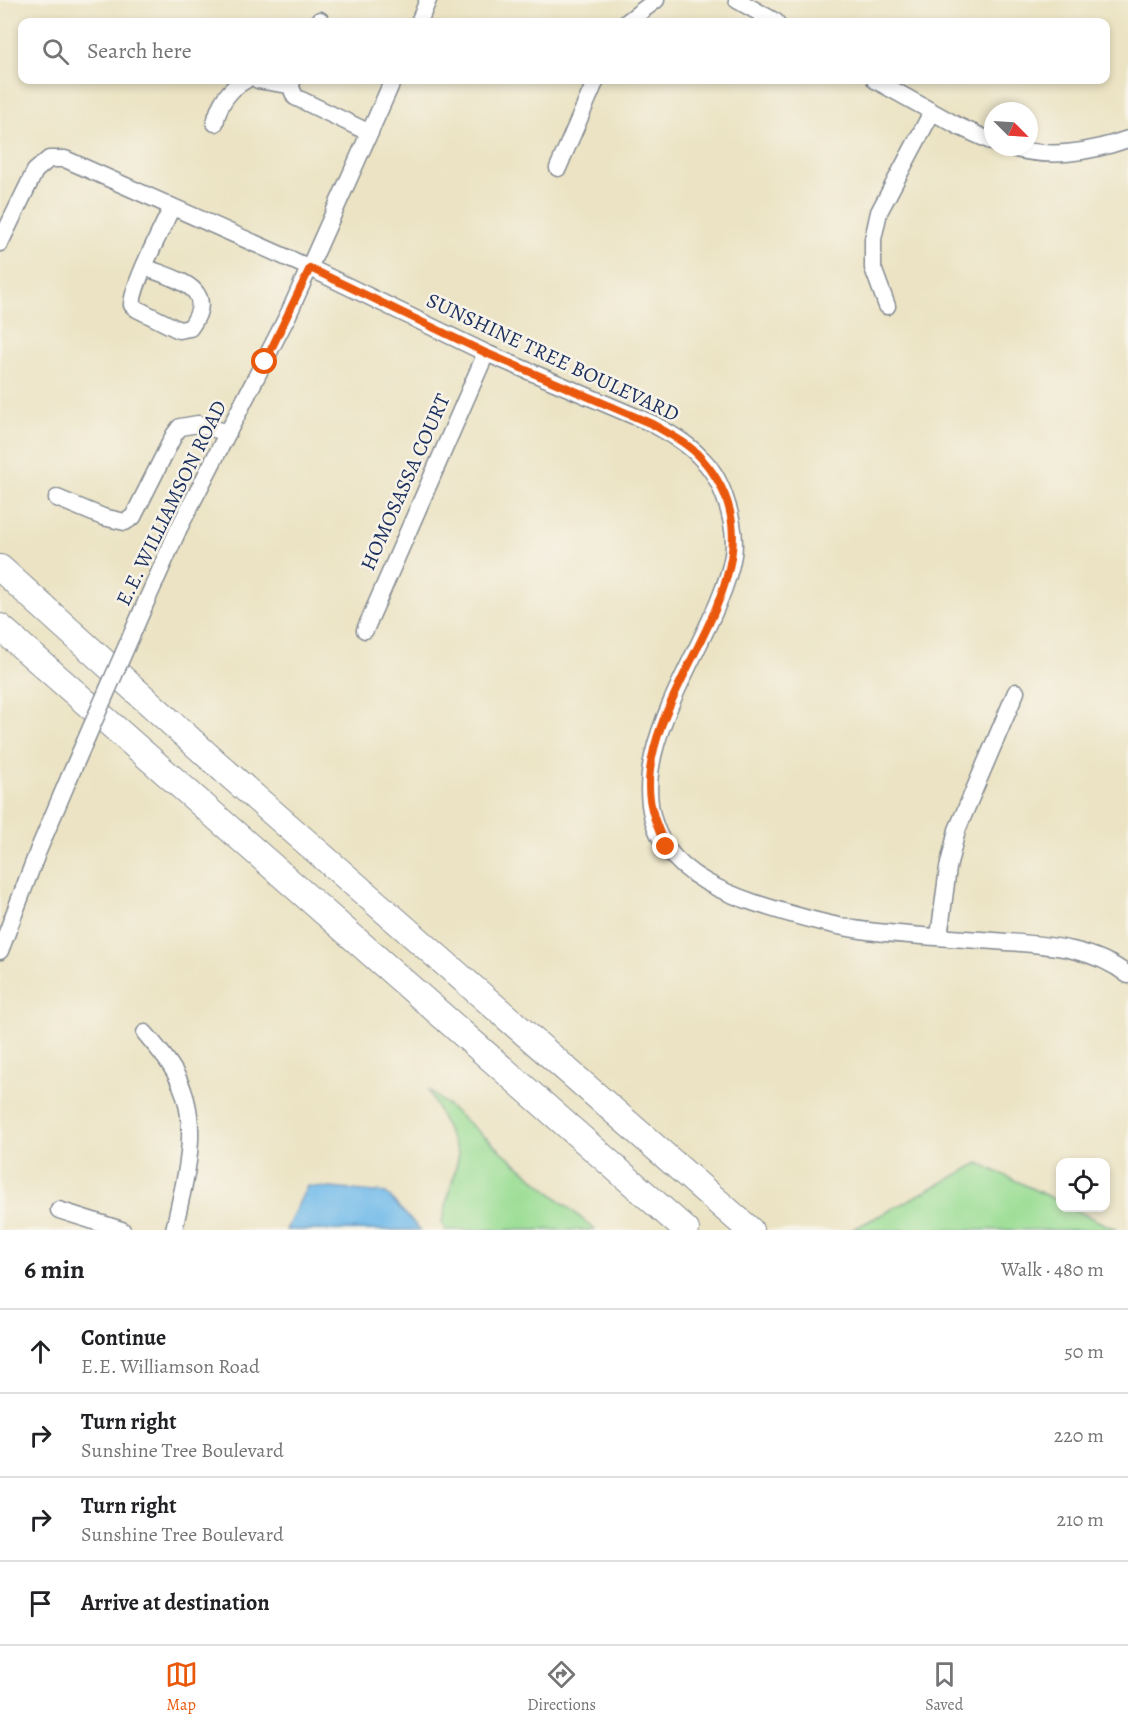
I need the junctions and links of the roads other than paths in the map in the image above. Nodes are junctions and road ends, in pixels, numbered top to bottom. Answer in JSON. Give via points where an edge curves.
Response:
{"nodes":[{"id":1,"x":428,"y":0,"type":"edge"},
{"id":2,"x":656,"y":0,"type":"edge"},
{"id":3,"x":737,"y":0,"type":"edge"},
{"id":4,"x":420,"y":18,"type":"edge"},
{"id":5,"x":632,"y":18,"type":"edge"},
{"id":6,"x":769,"y":18,"type":"edge"},
{"id":7,"x":238,"y":84,"type":"edge"},
{"id":8,"x":292,"y":84,"type":"edge"},
{"id":9,"x":391,"y":84,"type":"edge"},
{"id":10,"x":594,"y":84,"type":"edge"},
{"id":11,"x":882,"y":84,"type":"edge"},
{"id":12,"x":932,"y":112,"type":"junction"},
{"id":13,"x":215,"y":123,"type":"dead end"},
{"id":14,"x":370,"y":133,"type":"junction"},
{"id":15,"x":984,"y":138,"type":"edge"},
{"id":16,"x":1128,"y":139,"type":"edge"},
{"id":17,"x":1038,"y":153,"type":"edge"},
{"id":18,"x":558,"y":168,"type":"dead end"},
{"id":19,"x":172,"y":207,"type":"junction"},
{"id":20,"x":0,"y":243,"type":"edge"},
{"id":21,"x":145,"y":267,"type":"dead end"},
{"id":22,"x":310,"y":268,"type":"junction"},
{"id":23,"x":887,"y":306,"type":"dead end"},
{"id":24,"x":486,"y":353,"type":"junction"},
{"id":25,"x":228,"y":433,"type":"junction"},
{"id":26,"x":57,"y":498,"type":"dead end"},
{"id":27,"x":0,"y":568,"type":"edge"},
{"id":28,"x":0,"y":627,"type":"edge"},
{"id":29,"x":365,"y":630,"type":"dead end"},
{"id":30,"x":1016,"y":692,"type":"dead end"},
{"id":31,"x":939,"y":937,"type":"junction"},
{"id":32,"x":0,"y":951,"type":"edge"},
{"id":33,"x":1128,"y":975,"type":"edge"},
{"id":34,"x":145,"y":1033,"type":"dead end"},
{"id":35,"x":59,"y":1210,"type":"dead end"},
{"id":36,"x":122,"y":1230,"type":"edge"},
{"id":37,"x":174,"y":1230,"type":"edge"},
{"id":38,"x":686,"y":1230,"type":"edge"},
{"id":39,"x":750,"y":1230,"type":"edge"}],
"edges":[{"from":1,"to":4,"type":"street"},
{"from":2,"to":5,"type":"street"},
{"from":3,"to":6,"type":"street"},
{"from":7,"to":13,"type":"street","via":[[219,106]]},
{"from":8,"to":14,"type":"street","via":[[295,97]]},
{"from":9,"to":14,"type":"street","name":"E.E. WILLIAMSON ROAD"},
{"from":10,"to":18,"type":"street"},
{"from":11,"to":12,"type":"street"},
{"from":12,"to":15,"type":"street"},
{"from":12,"to":23,"type":"street","via":[[879,212],[873,239],[873,268]]},
{"from":14,"to":22,"type":"street","name":"E.E. WILLIAMSON ROAD"},
{"from":16,"to":17,"type":"street","via":[[1070,154]]},
{"from":19,"to":20,"type":"street","name":"SUNSHINE TREE BOULEVARD","via":[[65,159],[49,159],[35,171]]},
{"from":19,"to":21,"type":"street"},
{"from":19,"to":22,"type":"street","name":"SUNSHINE TREE BOULEVARD"},
{"from":22,"to":24,"type":"street","name":"SUNSHINE TREE BOULEVARD"},
{"from":22,"to":25,"type":"street","name":"E.E. WILLIAMSON ROAD"},
{"from":24,"to":29,"type":"street","name":"HOMOSASSA COURT"},
{"from":24,"to":31,"type":"street","name":"SUNSHINE TREE BOULEVARD","via":[[652,424],[700,457],[720,483],[731,515],[734,553],[726,584],[654,745],[649,786],[653,818],[666,847],[693,874],[733,896],[797,917],[866,931]]},
{"from":25,"to":26,"type":"street","via":[[198,424],[180,427],[133,517],[125,522]]},
{"from":25,"to":32,"type":"street","name":"E.E. WILLIAMSON ROAD","bridge":true,"via":[[142,611],[38,851]]},
{"from":27,"to":39,"type":"highway","via":[[226,772]]},
{"from":28,"to":38,"type":"highway"},
{"from":30,"to":31,"type":"street","via":[[957,830]]},
{"from":31,"to":33,"type":"street","name":"SUNSHINE TREE BOULEVARD","via":[[1075,950]]},
{"from":34,"to":37,"type":"street","via":[[173,1069],[191,1119],[190,1152]]},
{"from":35,"to":36,"type":"street"}]}
